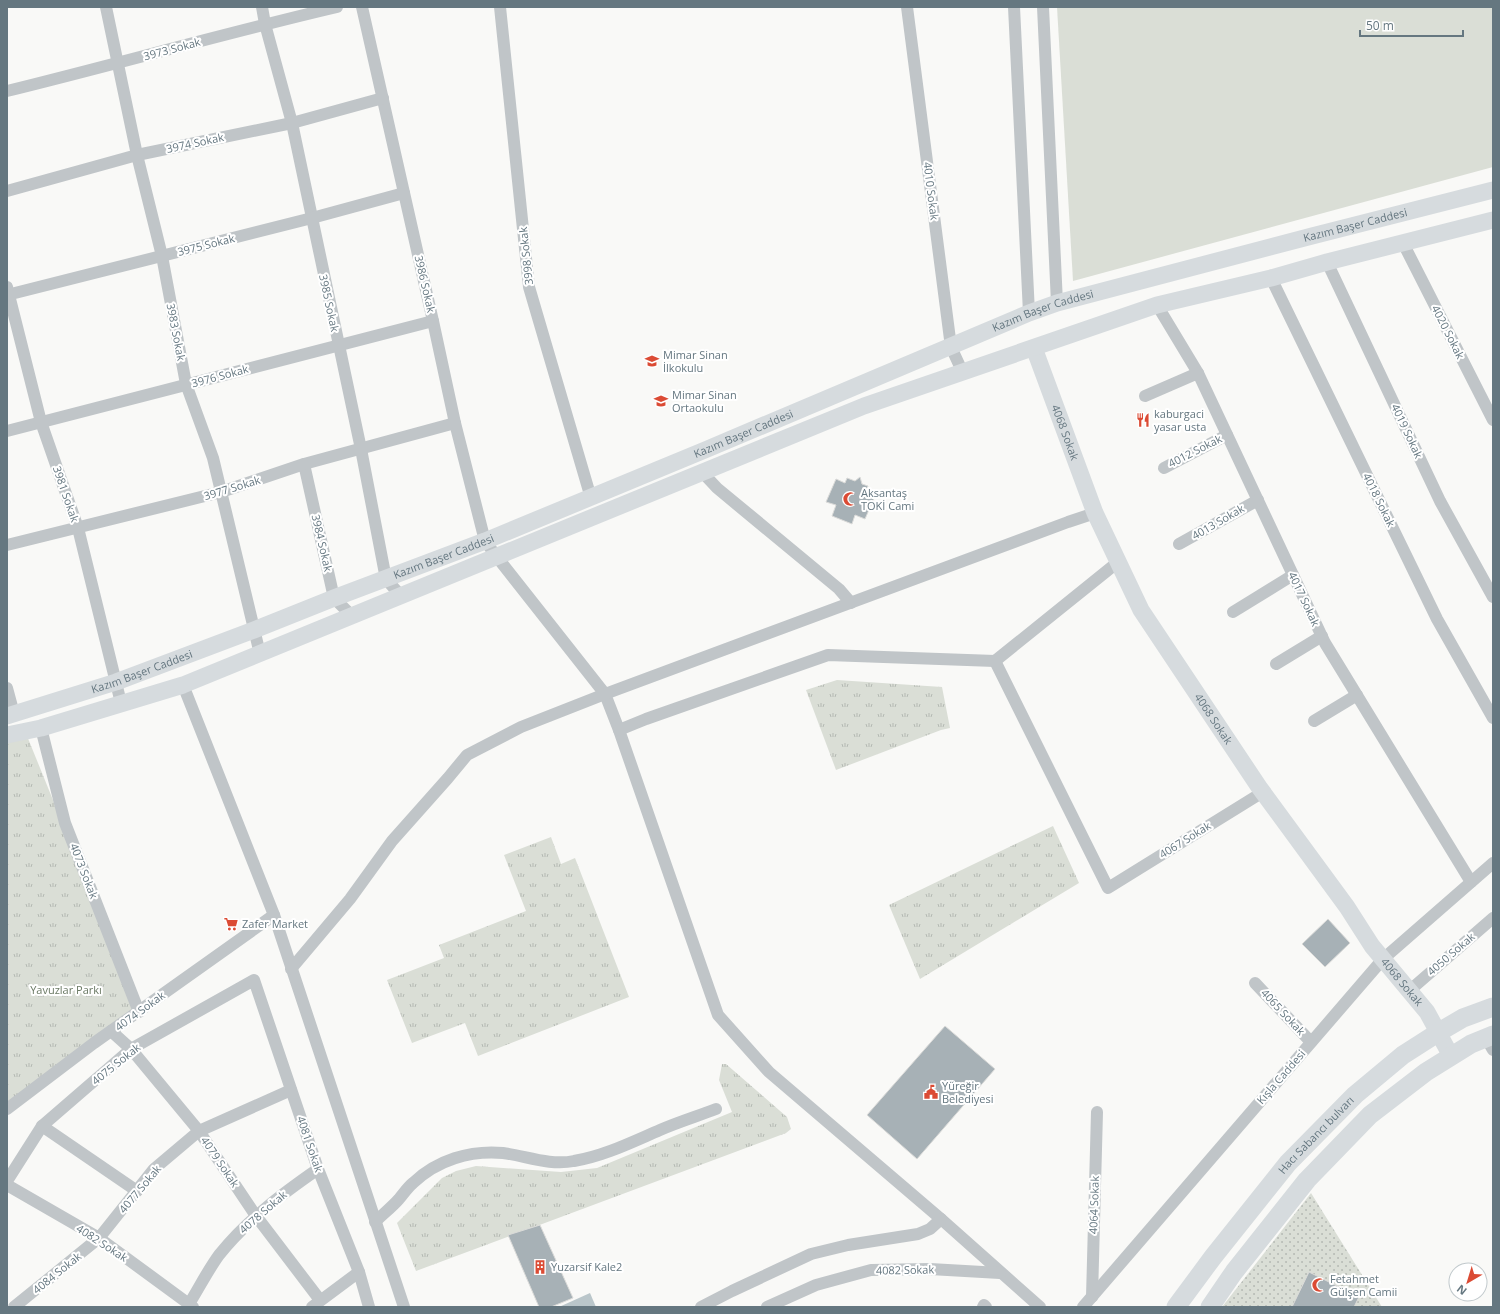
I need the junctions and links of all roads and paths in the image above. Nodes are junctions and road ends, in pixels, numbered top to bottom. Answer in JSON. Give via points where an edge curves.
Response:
{"nodes":[{"id":1,"x":106,"y":7,"type":"edge"},
{"id":2,"x":262,"y":7,"type":"edge"},
{"id":3,"x":337,"y":7,"type":"edge"},
{"id":4,"x":362,"y":7,"type":"edge"},
{"id":5,"x":500,"y":7,"type":"edge"},
{"id":6,"x":907,"y":7,"type":"edge"},
{"id":7,"x":1014,"y":7,"type":"edge"},
{"id":8,"x":1043,"y":7,"type":"edge"},
{"id":9,"x":265,"y":24,"type":"junction"},
{"id":10,"x":117,"y":64,"type":"junction"},
{"id":11,"x":7,"y":91,"type":"edge"},
{"id":12,"x":383,"y":98,"type":"junction"},
{"id":13,"x":292,"y":123,"type":"junction"},
{"id":14,"x":137,"y":155,"type":"junction"},
{"id":15,"x":1493,"y":190,"type":"edge"},
{"id":16,"x":7,"y":192,"type":"edge"},
{"id":17,"x":404,"y":193,"type":"junction"},
{"id":18,"x":312,"y":218,"type":"junction"},
{"id":19,"x":1492,"y":223,"type":"edge"},
{"id":20,"x":1403,"y":243,"type":"junction"},
{"id":21,"x":162,"y":256,"type":"junction"},
{"id":22,"x":1327,"y":262,"type":"junction"},
{"id":23,"x":1271,"y":278,"type":"junction"},
{"id":24,"x":8,"y":292,"type":"edge"},
{"id":25,"x":1057,"y":303,"type":"junction"},
{"id":26,"x":1158,"y":305,"type":"junction"},
{"id":27,"x":1029,"y":313,"type":"junction"},
{"id":28,"x":433,"y":321,"type":"junction"},
{"id":29,"x":338,"y":345,"type":"junction"},
{"id":30,"x":950,"y":347,"type":"junction"},
{"id":31,"x":1034,"y":348,"type":"junction"},
{"id":32,"x":963,"y":373,"type":"junction"},
{"id":33,"x":1198,"y":373,"type":"junction"},
{"id":34,"x":186,"y":384,"type":"junction"},
{"id":35,"x":1145,"y":396,"type":"dead end"},
{"id":36,"x":1493,"y":420,"type":"edge"},
{"id":37,"x":41,"y":422,"type":"junction"},
{"id":38,"x":455,"y":423,"type":"junction"},
{"id":39,"x":7,"y":431,"type":"edge"},
{"id":40,"x":1227,"y":435,"type":"junction"},
{"id":41,"x":361,"y":449,"type":"junction"},
{"id":42,"x":304,"y":464,"type":"junction"},
{"id":43,"x":1164,"y":468,"type":"dead end"},
{"id":44,"x":703,"y":472,"type":"junction"},
{"id":45,"x":221,"y":492,"type":"junction"},
{"id":46,"x":591,"y":498,"type":"junction"},
{"id":47,"x":1258,"y":500,"type":"junction"},
{"id":48,"x":1095,"y":514,"type":"junction"},
{"id":49,"x":78,"y":528,"type":"junction"},
{"id":50,"x":486,"y":541,"type":"junction"},
{"id":51,"x":1179,"y":544,"type":"dead end"},
{"id":52,"x":7,"y":545,"type":"edge"},
{"id":53,"x":496,"y":558,"type":"junction"},
{"id":54,"x":1118,"y":562,"type":"junction"},
{"id":55,"x":1293,"y":575,"type":"junction"},
{"id":56,"x":386,"y":579,"type":"junction"},
{"id":57,"x":401,"y":596,"type":"junction"},
{"id":58,"x":1493,"y":597,"type":"edge"},
{"id":59,"x":334,"y":598,"type":"junction"},
{"id":60,"x":850,"y":603,"type":"junction"},
{"id":61,"x":1233,"y":612,"type":"dead end"},
{"id":62,"x":352,"y":616,"type":"junction"},
{"id":63,"x":254,"y":630,"type":"junction"},
{"id":64,"x":1322,"y":636,"type":"junction"},
{"id":65,"x":260,"y":654,"type":"junction"},
{"id":66,"x":995,"y":662,"type":"junction"},
{"id":67,"x":1276,"y":664,"type":"dead end"},
{"id":68,"x":116,"y":682,"type":"junction"},
{"id":69,"x":183,"y":685,"type":"junction"},
{"id":70,"x":7,"y":688,"type":"edge"},
{"id":71,"x":605,"y":694,"type":"junction"},
{"id":72,"x":1357,"y":695,"type":"junction"},
{"id":73,"x":121,"y":703,"type":"junction"},
{"id":74,"x":10,"y":715,"type":"edge"},
{"id":75,"x":1493,"y":718,"type":"edge"},
{"id":76,"x":1314,"y":721,"type":"dead end"},
{"id":77,"x":41,"y":728,"type":"junction"},
{"id":78,"x":619,"y":730,"type":"junction"},
{"id":79,"x":7,"y":735,"type":"edge"},
{"id":80,"x":1263,"y":792,"type":"junction"},
{"id":81,"x":1493,"y":863,"type":"edge"},
{"id":82,"x":1471,"y":882,"type":"junction"},
{"id":83,"x":274,"y":915,"type":"junction"},
{"id":84,"x":1493,"y":918,"type":"edge"},
{"id":85,"x":1383,"y":959,"type":"junction"},
{"id":86,"x":291,"y":969,"type":"junction"},
{"id":87,"x":254,"y":980,"type":"joint"},
{"id":88,"x":1255,"y":983,"type":"dead end"},
{"id":89,"x":1409,"y":991,"type":"junction"},
{"id":90,"x":1493,"y":1007,"type":"edge"},
{"id":91,"x":139,"y":1012,"type":"junction"},
{"id":92,"x":111,"y":1031,"type":"junction"},
{"id":93,"x":1439,"y":1032,"type":"junction"},
{"id":94,"x":1491,"y":1041,"type":"edge"},
{"id":95,"x":1311,"y":1042,"type":"junction"},
{"id":96,"x":130,"y":1049,"type":"junction"},
{"id":97,"x":1451,"y":1056,"type":"junction"},
{"id":98,"x":291,"y":1090,"type":"junction"},
{"id":99,"x":7,"y":1109,"type":"edge"},
{"id":100,"x":716,"y":1109,"type":"dead end"},
{"id":101,"x":1097,"y":1112,"type":"dead end"},
{"id":102,"x":42,"y":1126,"type":"junction"},
{"id":103,"x":199,"y":1132,"type":"junction"},
{"id":104,"x":318,"y":1169,"type":"junction"},
{"id":105,"x":7,"y":1181,"type":"edge"},
{"id":106,"x":7,"y":1185,"type":"edge"},
{"id":107,"x":137,"y":1191,"type":"junction"},
{"id":108,"x":256,"y":1216,"type":"junction"},
{"id":109,"x":941,"y":1219,"type":"junction"},
{"id":110,"x":375,"y":1222,"type":"junction"},
{"id":111,"x":99,"y":1238,"type":"junction"},
{"id":112,"x":359,"y":1272,"type":"junction"},
{"id":113,"x":1000,"y":1273,"type":"junction"},
{"id":114,"x":1092,"y":1297,"type":"junction"},
{"id":115,"x":316,"y":1303,"type":"edge"},
{"id":116,"x":191,"y":1305,"type":"edge"},
{"id":117,"x":772,"y":1306,"type":"edge"},
{"id":118,"x":14,"y":1307,"type":"edge"},
{"id":119,"x":369,"y":1307,"type":"edge"},
{"id":120,"x":404,"y":1307,"type":"edge"},
{"id":121,"x":701,"y":1307,"type":"edge"},
{"id":122,"x":983,"y":1307,"type":"edge"},
{"id":123,"x":986,"y":1307,"type":"edge"},
{"id":124,"x":1040,"y":1307,"type":"edge"},
{"id":125,"x":1083,"y":1307,"type":"edge"},
{"id":126,"x":1176,"y":1307,"type":"edge"},
{"id":127,"x":1210,"y":1307,"type":"edge"}],
"edges":[{"from":1,"to":10,"type":"street","name":"3983 Sokak"},
{"from":2,"to":9,"type":"street","name":"3985 Sokak"},
{"from":3,"to":9,"type":"street","name":"3973 Sokak"},
{"from":4,"to":12,"type":"street","name":"3986 Sokak"},
{"from":5,"to":46,"type":"street","name":"3998 Sokak","via":[[529,287]]},
{"from":6,"to":30,"type":"street","name":"4010 Sokak"},
{"from":7,"to":27,"type":"street"},
{"from":8,"to":25,"type":"street"},
{"from":9,"to":10,"type":"street","name":"3973 Sokak"},
{"from":9,"to":13,"type":"street","name":"3985 Sokak"},
{"from":10,"to":11,"type":"street","name":"3973 Sokak"},
{"from":10,"to":14,"type":"street","name":"3983 Sokak"},
{"from":12,"to":13,"type":"street","name":"3974 Sokak"},
{"from":12,"to":17,"type":"street","name":"3986 Sokak"},
{"from":13,"to":14,"type":"street","name":"3974 Sokak"},
{"from":13,"to":18,"type":"street","name":"3985 Sokak"},
{"from":14,"to":16,"type":"street","name":"3974 Sokak"},
{"from":14,"to":21,"type":"street","name":"3983 Sokak"},
{"from":15,"to":25,"type":"main road","name":"Kazım Başer Caddesi"},
{"from":17,"to":18,"type":"street","name":"3975 Sokak"},
{"from":17,"to":28,"type":"street","name":"3986 Sokak"},
{"from":18,"to":21,"type":"street","name":"3975 Sokak"},
{"from":18,"to":29,"type":"street","name":"3985 Sokak"},
{"from":19,"to":20,"type":"main road","name":"Kazım Başer Caddesi"},
{"from":20,"to":22,"type":"main road","name":"Kazım Başer Caddesi"},
{"from":20,"to":36,"type":"street","name":"4020 Sokak"},
{"from":21,"to":24,"type":"street","name":"3975 Sokak"},
{"from":21,"to":34,"type":"street","name":"3983 Sokak"},
{"from":22,"to":23,"type":"main road","name":"Kazım Başer Caddesi"},
{"from":22,"to":58,"type":"street","name":"4019 Sokak","via":[[1440,501]]},
{"from":23,"to":26,"type":"main road","name":"Kazım Başer Caddesi"},
{"from":23,"to":75,"type":"street","name":"4018 Sokak","via":[[1437,620]]},
{"from":24,"to":37,"type":"street","name":"3981 Sokak"},
{"from":25,"to":27,"type":"main road","name":"Kazım Başer Caddesi"},
{"from":26,"to":31,"type":"main road","name":"Kazım Başer Caddesi"},
{"from":26,"to":33,"type":"street","name":"4017 Sokak"},
{"from":27,"to":30,"type":"main road","name":"Kazım Başer Caddesi"},
{"from":28,"to":29,"type":"street","name":"3976 Sokak"},
{"from":28,"to":38,"type":"street","name":"3986 Sokak"},
{"from":29,"to":34,"type":"street","name":"3976 Sokak"},
{"from":29,"to":41,"type":"street","name":"3985 Sokak"},
{"from":30,"to":32,"type":"street","name":"4010 Sokak"},
{"from":30,"to":46,"type":"main road","name":"Kazım Başer Caddesi"},
{"from":31,"to":32,"type":"main road","name":"Kazım Başer Caddesi"},
{"from":31,"to":48,"type":"main road","name":"4068 Sokak"},
{"from":32,"to":44,"type":"main road","name":"Kazım Başer Caddesi","via":[[864,406]]},
{"from":33,"to":35,"type":"street"},
{"from":33,"to":40,"type":"street","name":"4017 Sokak"},
{"from":34,"to":37,"type":"street","name":"3976 Sokak"},
{"from":34,"to":45,"type":"street","name":"3983 Sokak","via":[[213,458]]},
{"from":37,"to":39,"type":"street","name":"3976 Sokak"},
{"from":37,"to":49,"type":"street","name":"3981 Sokak"},
{"from":38,"to":41,"type":"street","name":"3977 Sokak"},
{"from":38,"to":50,"type":"street","name":"3986 Sokak"},
{"from":40,"to":43,"type":"street","name":"4012 Sokak"},
{"from":40,"to":47,"type":"street","name":"4017 Sokak"},
{"from":41,"to":42,"type":"street","name":"3977 Sokak"},
{"from":41,"to":56,"type":"street","name":"3985 Sokak"},
{"from":42,"to":45,"type":"street","name":"3977 Sokak"},
{"from":42,"to":59,"type":"street","name":"3984 Sokak"},
{"from":44,"to":53,"type":"main road","name":"Kazım Başer Caddesi"},
{"from":44,"to":60,"type":"street","via":[[718,488],[839,589]]},
{"from":45,"to":49,"type":"street","name":"3977 Sokak"},
{"from":45,"to":63,"type":"street","name":"3983 Sokak"},
{"from":46,"to":50,"type":"main road","name":"Kazım Başer Caddesi"},
{"from":47,"to":51,"type":"street","name":"4013 Sokak"},
{"from":47,"to":55,"type":"street","name":"4017 Sokak"},
{"from":48,"to":54,"type":"main road","name":"4068 Sokak"},
{"from":48,"to":60,"type":"street"},
{"from":49,"to":52,"type":"street","name":"3977 Sokak"},
{"from":49,"to":68,"type":"street","name":"3981 Sokak"},
{"from":50,"to":53,"type":"street","name":"3986 Sokak"},
{"from":50,"to":56,"type":"main road","name":"Kazım Başer Caddesi"},
{"from":53,"to":57,"type":"main road","name":"Kazım Başer Caddesi"},
{"from":53,"to":71,"type":"street","name":"3986 Sokak"},
{"from":54,"to":66,"type":"street"},
{"from":54,"to":80,"type":"main road","name":"4068 Sokak","via":[[1141,610]]},
{"from":55,"to":61,"type":"street"},
{"from":55,"to":64,"type":"street","name":"4017 Sokak"},
{"from":56,"to":57,"type":"street"},
{"from":56,"to":59,"type":"main road","name":"Kazım Başer Caddesi"},
{"from":57,"to":62,"type":"main road","name":"Kazım Başer Caddesi"},
{"from":59,"to":62,"type":"street"},
{"from":59,"to":63,"type":"main road","name":"Kazım Başer Caddesi"},
{"from":60,"to":71,"type":"street"},
{"from":62,"to":65,"type":"main road","name":"Kazım Başer Caddesi"},
{"from":63,"to":65,"type":"street","name":"3983 Sokak"},
{"from":63,"to":68,"type":"main road","name":"Kazım Başer Caddesi"},
{"from":64,"to":67,"type":"street"},
{"from":64,"to":72,"type":"street","name":"4017 Sokak"},
{"from":65,"to":69,"type":"main road","name":"Kazım Başer Caddesi"},
{"from":66,"to":78,"type":"street","via":[[828,655]]},
{"from":66,"to":80,"type":"street","name":"4067 Sokak","via":[[1108,888]]},
{"from":68,"to":73,"type":"street","name":"3981 Sokak"},
{"from":68,"to":74,"type":"main road","name":"Kazım Başer Caddesi"},
{"from":69,"to":73,"type":"main road","name":"Kazım Başer Caddesi"},
{"from":69,"to":83,"type":"street"},
{"from":70,"to":74,"type":"street"},
{"from":71,"to":78,"type":"street","name":"3986 Sokak"},
{"from":71,"to":86,"type":"street","via":[[521,727],[466,755],[392,841],[350,899]]},
{"from":72,"to":76,"type":"street"},
{"from":72,"to":82,"type":"street","name":"4017 Sokak"},
{"from":73,"to":77,"type":"main road","name":"Kazım Başer Caddesi"},
{"from":77,"to":79,"type":"main road","name":"Kazım Başer Caddesi"},
{"from":77,"to":91,"type":"street","name":"4073 Sokak","via":[[65,823]]},
{"from":78,"to":109,"type":"street","name":"3986 Sokak","via":[[718,1015],[769,1072]]},
{"from":80,"to":85,"type":"main road","name":"4068 Sokak"},
{"from":81,"to":82,"type":"street","name":"Kışla Caddesi"},
{"from":82,"to":85,"type":"street","name":"Kışla Caddesi"},
{"from":83,"to":86,"type":"street"},
{"from":83,"to":91,"type":"street","name":"4074 Sokak"},
{"from":84,"to":89,"type":"street","name":"4050 Sokak"},
{"from":85,"to":89,"type":"main road","name":"4068 Sokak"},
{"from":85,"to":95,"type":"street","name":"Kışla Caddesi"},
{"from":86,"to":110,"type":"street"},
{"from":87,"to":96,"type":"street","name":"4075 Sokak"},
{"from":87,"to":98,"type":"street","name":"4081 Sokak"},
{"from":88,"to":95,"type":"street","name":"4065 Sokak"},
{"from":89,"to":93,"type":"main road","name":"4068 Sokak","via":[[1427,1012]]},
{"from":90,"to":93,"type":"main road","name":"Hacı Sabancı bulvarı","via":[[1463,1018]]},
{"from":91,"to":92,"type":"street","name":"4074 Sokak"},
{"from":92,"to":96,"type":"street","name":"4079 Sokak"},
{"from":92,"to":99,"type":"street","name":"4074 Sokak"},
{"from":93,"to":97,"type":"main road","name":"4068 Sokak"},
{"from":93,"to":126,"type":"main road","name":"Hacı Sabancı bulvarı","via":[[1404,1055],[1355,1095],[1288,1164]]},
{"from":94,"to":97,"type":"main road","via":[[1471,1044]]},
{"from":95,"to":114,"type":"street","name":"Kışla Caddesi"},
{"from":96,"to":102,"type":"street","name":"4075 Sokak"},
{"from":96,"to":103,"type":"street","name":"4079 Sokak"},
{"from":97,"to":127,"type":"main road","via":[[1370,1115],[1307,1180],[1234,1272]]},
{"from":98,"to":103,"type":"street","name":"4077 Sokak"},
{"from":98,"to":104,"type":"street","name":"4081 Sokak"},
{"from":100,"to":110,"type":"street","via":[[610,1151],[574,1162],[553,1162],[487,1152],[452,1159],[417,1179]]},
{"from":101,"to":114,"type":"street","name":"4064 Sokak"},
{"from":102,"to":105,"type":"street","name":"4075 Sokak"},
{"from":102,"to":107,"type":"street"},
{"from":103,"to":107,"type":"street","name":"4077 Sokak","via":[[154,1169]]},
{"from":103,"to":108,"type":"street","name":"4079 Sokak"},
{"from":104,"to":108,"type":"street","name":"4078 Sokak","via":[[284,1192]]},
{"from":104,"to":112,"type":"street","name":"4081 Sokak"},
{"from":106,"to":111,"type":"street","name":"4082 Sokak"},
{"from":107,"to":111,"type":"street","name":"4077 Sokak"},
{"from":108,"to":115,"type":"street","name":"4079 Sokak"},
{"from":108,"to":116,"type":"street","name":"4078 Sokak","via":[[219,1255]]},
{"from":109,"to":113,"type":"street","name":"3986 Sokak"},
{"from":109,"to":121,"type":"street","via":[[930,1229],[918,1234],[848,1245],[812,1254]]},
{"from":110,"to":120,"type":"street"},
{"from":111,"to":116,"type":"street","name":"4082 Sokak"},
{"from":111,"to":118,"type":"street","name":"4084 Sokak"},
{"from":112,"to":115,"type":"street"},
{"from":112,"to":119,"type":"street","name":"4081 Sokak"},
{"from":113,"to":117,"type":"street","name":"4082 Sokak","via":[[930,1269],[871,1270],[816,1285]]},
{"from":113,"to":124,"type":"street","name":"3986 Sokak"},
{"from":114,"to":125,"type":"street","name":"Kışla Caddesi"},
{"from":122,"to":123,"type":"street"}]}
